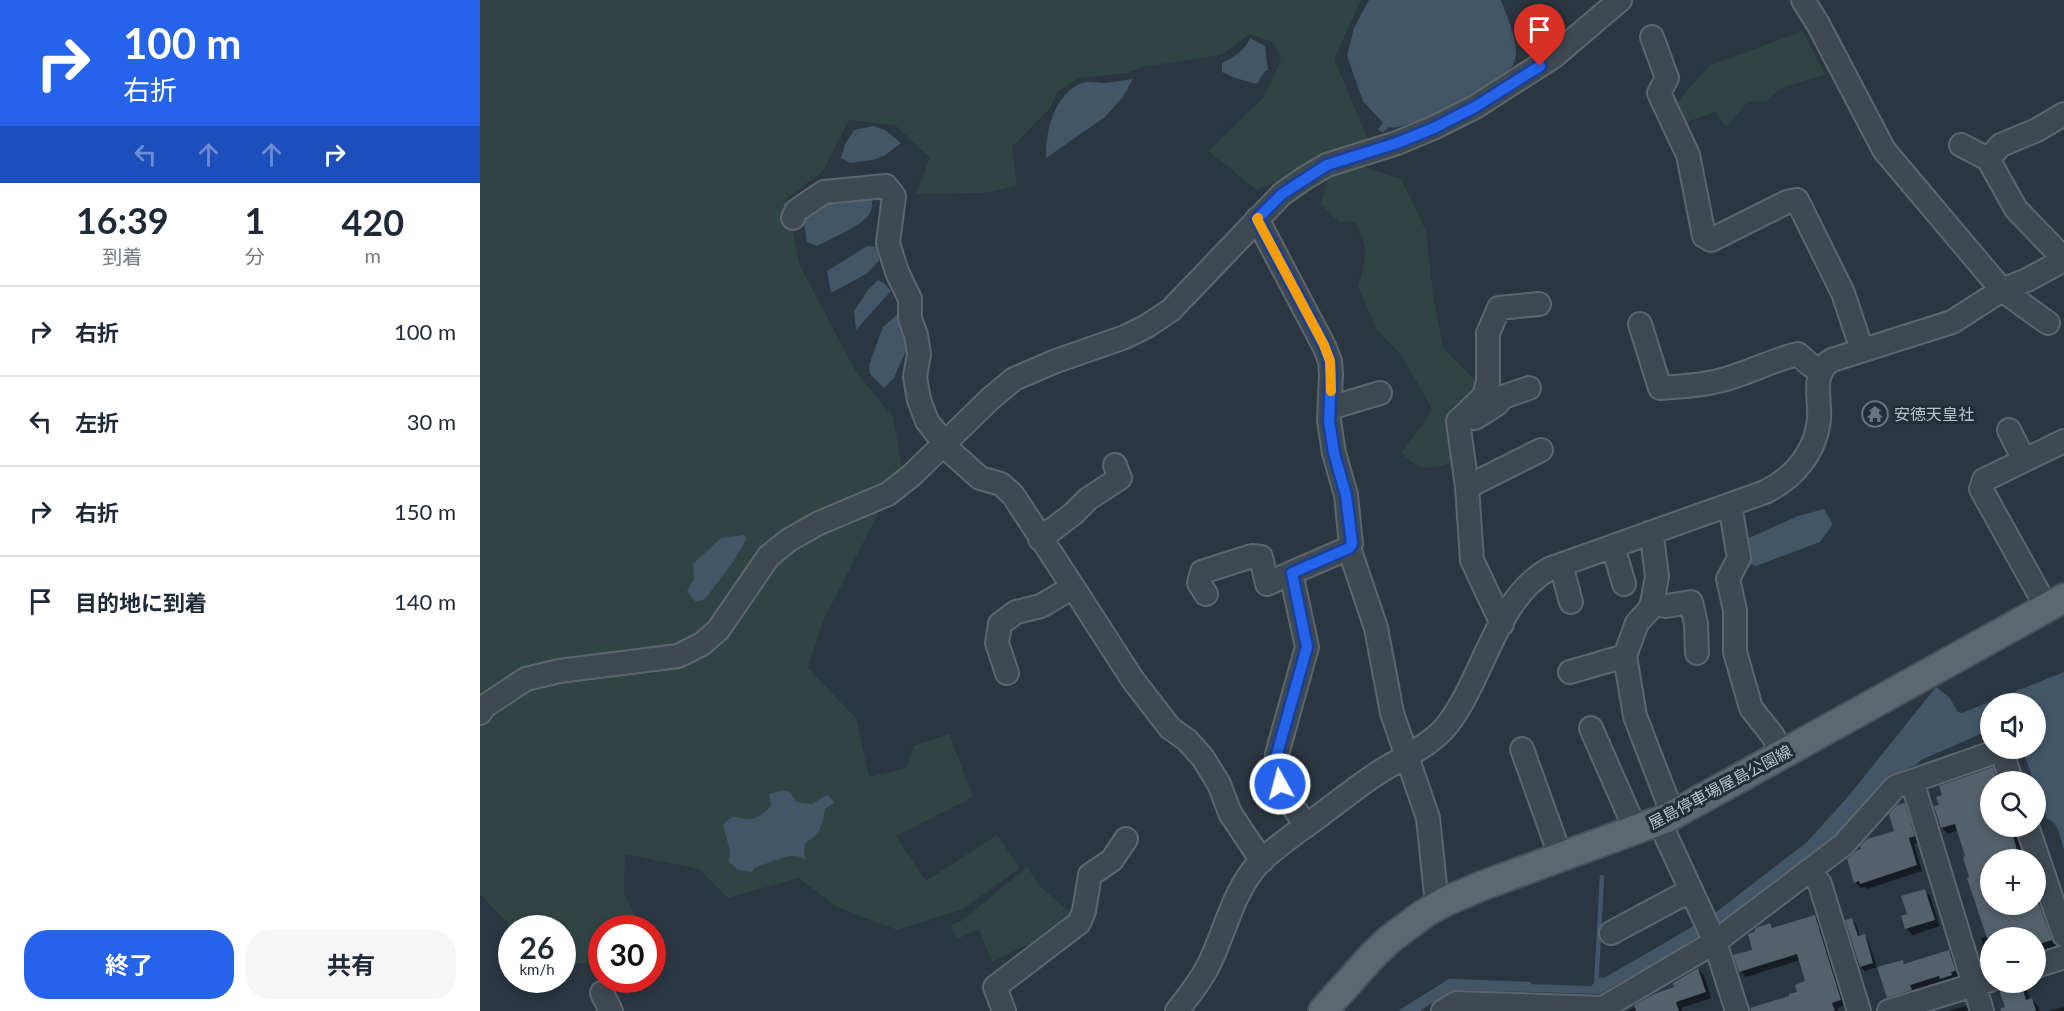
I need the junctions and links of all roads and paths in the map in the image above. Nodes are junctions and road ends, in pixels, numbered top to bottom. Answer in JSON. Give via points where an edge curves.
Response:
{"nodes":[{"id":1,"x":1620,"y":0,"type":"edge"},
{"id":2,"x":1803,"y":0,"type":"edge"},
{"id":3,"x":1594,"y":9,"type":"edge"},
{"id":4,"x":1652,"y":37,"type":"dead end"},
{"id":5,"x":2064,"y":114,"type":"edge"},
{"id":6,"x":1961,"y":145,"type":"dead end"},
{"id":7,"x":1988,"y":159,"type":"junction"},
{"id":8,"x":793,"y":218,"type":"dead end"},
{"id":9,"x":1257,"y":219,"type":"junction"},
{"id":10,"x":2064,"y":259,"type":"edge"},
{"id":11,"x":2064,"y":274,"type":"edge"},
{"id":12,"x":2027,"y":280,"type":"junction"},
{"id":13,"x":2002,"y":290,"type":"junction"},
{"id":14,"x":1539,"y":304,"type":"dead end"},
{"id":15,"x":2048,"y":323,"type":"dead end"},
{"id":16,"x":1640,"y":324,"type":"dead end"},
{"id":17,"x":1862,"y":351,"type":"junction"},
{"id":18,"x":1820,"y":371,"type":"junction"},
{"id":19,"x":1529,"y":388,"type":"dead end"},
{"id":20,"x":1380,"y":393,"type":"dead end"},
{"id":21,"x":1330,"y":408,"type":"junction"},
{"id":22,"x":1459,"y":429,"type":"junction"},
{"id":23,"x":2009,"y":430,"type":"dead end"},
{"id":24,"x":2064,"y":441,"type":"edge"},
{"id":25,"x":945,"y":442,"type":"junction"},
{"id":26,"x":1541,"y":450,"type":"dead end"},
{"id":27,"x":2024,"y":460,"type":"junction"},
{"id":28,"x":1115,"y":465,"type":"dead end"},
{"id":29,"x":1467,"y":487,"type":"junction"},
{"id":30,"x":1730,"y":505,"type":"junction"},
{"id":31,"x":1649,"y":533,"type":"junction"},
{"id":32,"x":1040,"y":539,"type":"junction"},
{"id":33,"x":1613,"y":546,"type":"junction"},
{"id":34,"x":1349,"y":548,"type":"junction"},
{"id":35,"x":1561,"y":564,"type":"junction"},
{"id":36,"x":1292,"y":573,"type":"junction"},
{"id":37,"x":1624,"y":584,"type":"dead end"},
{"id":38,"x":1073,"y":587,"type":"junction"},
{"id":39,"x":1206,"y":594,"type":"dead end"},
{"id":40,"x":1572,"y":602,"type":"dead end"},
{"id":41,"x":2059,"y":602,"type":"edge"},
{"id":42,"x":1652,"y":603,"type":"junction"},
{"id":43,"x":1502,"y":624,"type":"junction"},
{"id":44,"x":1697,"y":653,"type":"dead end"},
{"id":45,"x":1625,"y":656,"type":"junction"},
{"id":46,"x":1570,"y":672,"type":"dead end"},
{"id":47,"x":1007,"y":673,"type":"dead end"},
{"id":48,"x":480,"y":712,"type":"edge"},
{"id":49,"x":1591,"y":728,"type":"dead end"},
{"id":50,"x":1522,"y":749,"type":"dead end"},
{"id":51,"x":1783,"y":754,"type":"junction"},
{"id":52,"x":1407,"y":757,"type":"junction"},
{"id":53,"x":2008,"y":771,"type":"edge"},
{"id":54,"x":1912,"y":781,"type":"junction"},
{"id":55,"x":1656,"y":822,"type":"junction"},
{"id":56,"x":1306,"y":826,"type":"junction"},
{"id":57,"x":2031,"y":837,"type":"edge"},
{"id":58,"x":1126,"y":839,"type":"dead end"},
{"id":59,"x":1561,"y":858,"type":"junction"},
{"id":60,"x":1262,"y":861,"type":"junction"},
{"id":61,"x":1810,"y":870,"type":"junction"},
{"id":62,"x":1691,"y":890,"type":"junction"},
{"id":63,"x":1442,"y":903,"type":"junction"},
{"id":64,"x":1611,"y":933,"type":"dead end"},
{"id":65,"x":2064,"y":934,"type":"edge"},
{"id":66,"x":1713,"y":937,"type":"junction"},
{"id":67,"x":2064,"y":957,"type":"edge"},
{"id":68,"x":2046,"y":963,"type":"edge"},
{"id":69,"x":1980,"y":977,"type":"edge"},
{"id":70,"x":1980,"y":984,"type":"edge"},
{"id":71,"x":1982,"y":993,"type":"edge"},
{"id":72,"x":1004,"y":1011,"type":"edge"},
{"id":73,"x":1177,"y":1011,"type":"edge"},
{"id":74,"x":1323,"y":1011,"type":"edge"},
{"id":75,"x":1443,"y":1011,"type":"edge"},
{"id":76,"x":1737,"y":1011,"type":"edge"},
{"id":77,"x":1859,"y":1011,"type":"edge"},
{"id":78,"x":1889,"y":1011,"type":"edge"},
{"id":79,"x":1982,"y":1011,"type":"edge"}],
"edges":[{"from":1,"to":3,"type":"street"},
{"from":2,"to":13,"type":"street","via":[[1884,150]]},
{"from":3,"to":9,"type":"street","via":[[1553,57],[1475,107],[1397,143],[1327,165],[1282,194]]},
{"from":4,"to":17,"type":"street","via":[[1667,78],[1659,93],[1688,155],[1704,236],[1711,240],[1797,200],[1843,293]]},
{"from":5,"to":7,"type":"street","via":[[2001,145]]},
{"from":6,"to":7,"type":"street"},
{"from":7,"to":10,"type":"street","via":[[2016,209]]},
{"from":8,"to":25,"type":"street","via":[[796,211],[824,192],[886,186],[894,196],[888,243],[910,299],[910,319],[920,354],[915,376],[919,400],[927,421]]},
{"from":9,"to":21,"type":"street","via":[[1324,345],[1330,361]]},
{"from":9,"to":25,"type":"street","via":[[1171,309],[1125,337],[1014,379]]},
{"from":10,"to":12,"type":"street"},
{"from":11,"to":12,"type":"street"},
{"from":12,"to":13,"type":"street"},
{"from":13,"to":15,"type":"street"},
{"from":13,"to":17,"type":"street","via":[[1952,322]]},
{"from":14,"to":22,"type":"street","via":[[1499,308],[1488,333],[1488,382],[1484,396],[1458,421]]},
{"from":16,"to":18,"type":"street","via":[[1660,388],[1734,377],[1798,354]]},
{"from":17,"to":18,"type":"street","via":[[1832,360]]},
{"from":18,"to":30,"type":"street","via":[[1817,433],[1806,458],[1777,486]]},
{"from":19,"to":22,"type":"street","via":[[1503,397]]},
{"from":20,"to":21,"type":"street"},
{"from":21,"to":34,"type":"street","via":[[1334,453],[1346,495],[1352,544]]},
{"from":22,"to":29,"type":"street"},
{"from":23,"to":27,"type":"street"},
{"from":24,"to":27,"type":"street"},
{"from":25,"to":32,"type":"street","via":[[980,478],[1001,484],[1013,495]]},
{"from":25,"to":48,"type":"street","via":[[888,494],[819,524],[769,556],[718,630],[702,644],[678,656],[526,679]]},
{"from":26,"to":29,"type":"street"},
{"from":27,"to":41,"type":"street","via":[[1984,480],[1981,489]]},
{"from":28,"to":32,"type":"street","via":[[1120,478]]},
{"from":29,"to":43,"type":"street","via":[[1472,560]]},
{"from":30,"to":31,"type":"street"},
{"from":30,"to":51,"type":"street","via":[[1739,558],[1728,579],[1736,610],[1735,652],[1751,708]]},
{"from":31,"to":33,"type":"street"},
{"from":31,"to":42,"type":"street","via":[[1657,577]]},
{"from":32,"to":38,"type":"street"},
{"from":33,"to":35,"type":"street"},
{"from":33,"to":37,"type":"street"},
{"from":34,"to":36,"type":"street"},
{"from":34,"to":52,"type":"street","via":[[1376,628],[1392,713]]},
{"from":35,"to":40,"type":"street"},
{"from":35,"to":43,"type":"street","via":[[1529,583]]},
{"from":36,"to":39,"type":"street","via":[[1267,584],[1261,557],[1252,556],[1202,572],[1199,583]]},
{"from":36,"to":56,"type":"street","via":[[1307,647],[1277,754],[1277,772],[1286,797]]},
{"from":38,"to":47,"type":"street","via":[[1041,606],[1016,612],[1000,624],[997,643]]},
{"from":38,"to":60,"type":"street","via":[[1133,680],[1170,728],[1203,758],[1230,813]]},
{"from":41,"to":51,"type":"main road","name":"屋島停車場屋島公園線"},
{"from":42,"to":44,"type":"street","via":[[1666,606],[1691,602]]},
{"from":42,"to":45,"type":"street","via":[[1637,623]]},
{"from":43,"to":52,"type":"street","via":[[1448,724]]},
{"from":45,"to":46,"type":"street"},
{"from":45,"to":55,"type":"street"},
{"from":49,"to":55,"type":"street"},
{"from":50,"to":59,"type":"street"},
{"from":51,"to":55,"type":"main road","name":"屋島停車場屋島公園線"},
{"from":52,"to":56,"type":"street","via":[[1374,775]]},
{"from":52,"to":63,"type":"street","via":[[1428,818],[1436,895]]},
{"from":53,"to":54,"type":"street","via":[[2001,750]]},
{"from":54,"to":61,"type":"street","via":[[1895,787],[1850,838]]},
{"from":54,"to":69,"type":"street"},
{"from":55,"to":59,"type":"main road","name":"屋島停車場屋島公園線"},
{"from":55,"to":62,"type":"street"},
{"from":56,"to":60,"type":"street"},
{"from":57,"to":65,"type":"street"},
{"from":58,"to":72,"type":"street","via":[[1112,860],[1090,875],[1079,923],[995,987]]},
{"from":59,"to":63,"type":"main road","name":"屋島停車場屋島公園線"},
{"from":60,"to":73,"type":"street","via":[[1242,887],[1205,971]]},
{"from":61,"to":66,"type":"street"},
{"from":61,"to":77,"type":"street","via":[[1820,884]]},
{"from":62,"to":64,"type":"street","via":[[1633,912]]},
{"from":62,"to":66,"type":"street"},
{"from":63,"to":74,"type":"main road","name":"屋島停車場屋島公園線","via":[[1390,939]]},
{"from":66,"to":75,"type":"street","via":[[1603,1008],[1456,1003]]},
{"from":66,"to":76,"type":"street"},
{"from":67,"to":68,"type":"street"},
{"from":70,"to":78,"type":"street"},
{"from":71,"to":79,"type":"street"}]}
